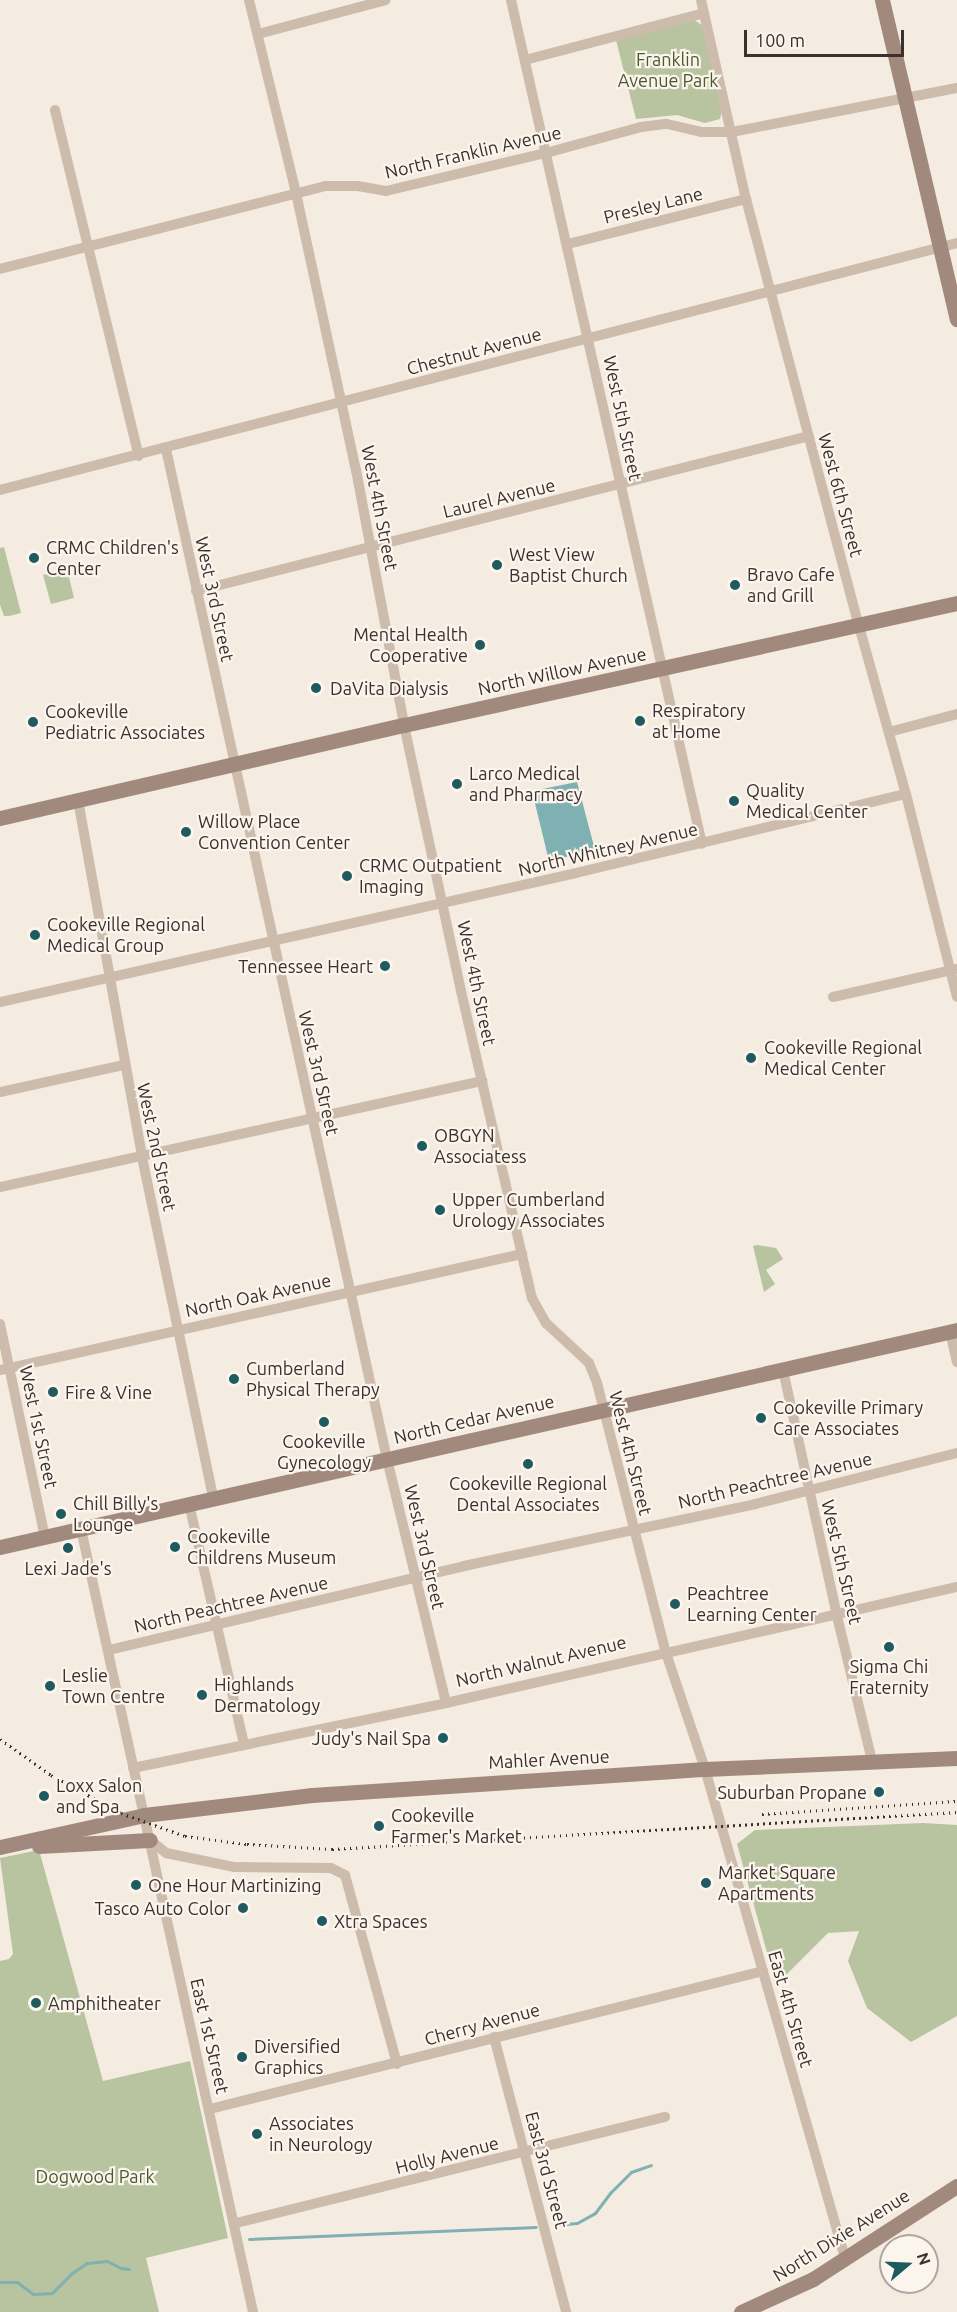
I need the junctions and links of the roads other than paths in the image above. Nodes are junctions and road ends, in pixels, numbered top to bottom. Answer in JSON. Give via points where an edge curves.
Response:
{"nodes":[{"id":1,"x":249,"y":0,"type":"edge"},
{"id":2,"x":386,"y":0,"type":"edge"},
{"id":3,"x":511,"y":0,"type":"edge"},
{"id":4,"x":700,"y":0,"type":"edge"},
{"id":5,"x":882,"y":0,"type":"edge"},
{"id":6,"x":704,"y":13,"type":"junction"},
{"id":7,"x":258,"y":34,"type":"junction"},
{"id":8,"x":525,"y":60,"type":"junction"},
{"id":9,"x":957,"y":88,"type":"edge"},
{"id":10,"x":905,"y":99,"type":"junction"},
{"id":11,"x":55,"y":110,"type":"dead end"},
{"id":12,"x":732,"y":132,"type":"junction"},
{"id":13,"x":546,"y":153,"type":"junction"},
{"id":14,"x":296,"y":193,"type":"junction"},
{"id":15,"x":746,"y":198,"type":"junction"},
{"id":16,"x":957,"y":243,"type":"edge"},
{"id":17,"x":568,"y":244,"type":"junction"},
{"id":18,"x":87,"y":247,"type":"junction"},
{"id":19,"x":941,"y":247,"type":"junction"},
{"id":20,"x":0,"y":269,"type":"edge"},
{"id":21,"x":772,"y":291,"type":"junction"},
{"id":22,"x":957,"y":319,"type":"edge"},
{"id":23,"x":589,"y":338,"type":"junction"},
{"id":24,"x":342,"y":403,"type":"junction"},
{"id":25,"x":809,"y":436,"type":"junction"},
{"id":26,"x":166,"y":449,"type":"junction"},
{"id":27,"x":139,"y":456,"type":"junction"},
{"id":28,"x":621,"y":485,"type":"junction"},
{"id":29,"x":0,"y":490,"type":"edge"},
{"id":30,"x":371,"y":546,"type":"junction"},
{"id":31,"x":196,"y":591,"type":"junction"},
{"id":32,"x":957,"y":603,"type":"edge"},
{"id":33,"x":859,"y":626,"type":"junction"},
{"id":34,"x":661,"y":669,"type":"junction"},
{"id":35,"x":957,"y":714,"type":"edge"},
{"id":36,"x":404,"y":725,"type":"junction"},
{"id":37,"x":889,"y":732,"type":"junction"},
{"id":38,"x":234,"y":764,"type":"junction"},
{"id":39,"x":906,"y":794,"type":"junction"},
{"id":40,"x":78,"y":800,"type":"junction"},
{"id":41,"x":0,"y":818,"type":"edge"},
{"id":42,"x":702,"y":844,"type":"junction"},
{"id":43,"x":443,"y":903,"type":"junction"},
{"id":44,"x":272,"y":941,"type":"junction"},
{"id":45,"x":954,"y":969,"type":"edge"},
{"id":46,"x":109,"y":979,"type":"junction"},
{"id":47,"x":833,"y":997,"type":"dead end"},
{"id":48,"x":957,"y":997,"type":"edge"},
{"id":49,"x":0,"y":1002,"type":"edge"},
{"id":50,"x":124,"y":1065,"type":"junction"},
{"id":51,"x":482,"y":1080,"type":"junction"},
{"id":52,"x":0,"y":1092,"type":"edge"},
{"id":53,"x":311,"y":1118,"type":"junction"},
{"id":54,"x":142,"y":1157,"type":"junction"},
{"id":55,"x":0,"y":1187,"type":"edge"},
{"id":56,"x":522,"y":1254,"type":"junction"},
{"id":57,"x":351,"y":1292,"type":"junction"},
{"id":58,"x":0,"y":1324,"type":"edge"},
{"id":59,"x":179,"y":1328,"type":"junction"},
{"id":60,"x":953,"y":1331,"type":"edge"},
{"id":61,"x":957,"y":1362,"type":"edge"},
{"id":62,"x":5,"y":1369,"type":"edge"},
{"id":63,"x":783,"y":1370,"type":"junction"},
{"id":64,"x":604,"y":1410,"type":"junction"},
{"id":65,"x":957,"y":1453,"type":"edge"},
{"id":66,"x":387,"y":1459,"type":"junction"},
{"id":67,"x":809,"y":1489,"type":"junction"},
{"id":68,"x":213,"y":1498,"type":"junction"},
{"id":69,"x":189,"y":1504,"type":"junction"},
{"id":70,"x":81,"y":1529,"type":"junction"},
{"id":71,"x":633,"y":1530,"type":"junction"},
{"id":72,"x":45,"y":1537,"type":"junction"},
{"id":73,"x":0,"y":1546,"type":"edge"},
{"id":74,"x":415,"y":1578,"type":"junction"},
{"id":75,"x":957,"y":1587,"type":"edge"},
{"id":76,"x":837,"y":1616,"type":"junction"},
{"id":77,"x":218,"y":1626,"type":"junction"},
{"id":78,"x":109,"y":1650,"type":"junction"},
{"id":79,"x":666,"y":1653,"type":"junction"},
{"id":80,"x":446,"y":1703,"type":"junction"},
{"id":81,"x":244,"y":1744,"type":"junction"},
{"id":82,"x":957,"y":1758,"type":"edge"},
{"id":83,"x":872,"y":1761,"type":"junction"},
{"id":84,"x":133,"y":1768,"type":"junction"},
{"id":85,"x":705,"y":1769,"type":"junction"},
{"id":86,"x":144,"y":1815,"type":"junction"},
{"id":87,"x":150,"y":1840,"type":"junction"},
{"id":88,"x":0,"y":1847,"type":"edge"},
{"id":89,"x":763,"y":1971,"type":"junction"},
{"id":90,"x":494,"y":2037,"type":"junction"},
{"id":91,"x":397,"y":2064,"type":"junction"},
{"id":92,"x":210,"y":2109,"type":"junction"},
{"id":93,"x":665,"y":2116,"type":"dead end"},
{"id":94,"x":526,"y":2153,"type":"junction"},
{"id":95,"x":957,"y":2186,"type":"edge"},
{"id":96,"x":236,"y":2223,"type":"junction"},
{"id":97,"x":845,"y":2258,"type":"junction"},
{"id":98,"x":253,"y":2312,"type":"edge"},
{"id":99,"x":566,"y":2312,"type":"edge"},
{"id":100,"x":741,"y":2312,"type":"edge"}],
"edges":[{"from":1,"to":7,"type":"street","name":"West 4th Street"},
{"from":2,"to":7,"type":"street"},
{"from":3,"to":8,"type":"street","name":"West 5th Street"},
{"from":4,"to":6,"type":"street","name":"West 6th Street"},
{"from":5,"to":10,"type":"street"},
{"from":6,"to":8,"type":"street"},
{"from":6,"to":12,"type":"street","name":"West 6th Street"},
{"from":7,"to":14,"type":"street","name":"West 4th Street"},
{"from":8,"to":13,"type":"street","name":"West 5th Street"},
{"from":9,"to":10,"type":"street","name":"North Franklin Avenue"},
{"from":10,"to":12,"type":"street","name":"North Franklin Avenue"},
{"from":10,"to":19,"type":"street"},
{"from":11,"to":18,"type":"street"},
{"from":12,"to":13,"type":"street","name":"North Franklin Avenue","via":[[700,132],[667,124],[641,127]]},
{"from":12,"to":15,"type":"street","name":"West 6th Street"},
{"from":13,"to":14,"type":"street","name":"North Franklin Avenue","via":[[386,191],[339,185]]},
{"from":13,"to":17,"type":"street","name":"West 5th Street"},
{"from":14,"to":18,"type":"street","name":"North Franklin Avenue"},
{"from":14,"to":24,"type":"street","name":"West 4th Street"},
{"from":15,"to":17,"type":"street","name":"Presley Lane"},
{"from":15,"to":21,"type":"street","name":"West 6th Street"},
{"from":16,"to":19,"type":"street","name":"Chestnut Avenue"},
{"from":17,"to":23,"type":"street","name":"West 5th Street"},
{"from":18,"to":20,"type":"street","name":"North Franklin Avenue"},
{"from":18,"to":27,"type":"street"},
{"from":19,"to":21,"type":"street","name":"Chestnut Avenue"},
{"from":19,"to":22,"type":"street"},
{"from":21,"to":23,"type":"street","name":"Chestnut Avenue"},
{"from":21,"to":25,"type":"street","name":"West 6th Street"},
{"from":23,"to":24,"type":"street","name":"Chestnut Avenue"},
{"from":23,"to":28,"type":"street","name":"West 5th Street"},
{"from":24,"to":26,"type":"street","name":"Chestnut Avenue"},
{"from":24,"to":30,"type":"street","name":"West 4th Street"},
{"from":25,"to":28,"type":"street","name":"Laurel Avenue"},
{"from":25,"to":33,"type":"street","name":"West 6th Street"},
{"from":26,"to":27,"type":"street","name":"Chestnut Avenue"},
{"from":26,"to":31,"type":"street","name":"West 3rd Street"},
{"from":27,"to":29,"type":"street","name":"Chestnut Avenue"},
{"from":28,"to":30,"type":"street","name":"Laurel Avenue"},
{"from":28,"to":34,"type":"street","name":"West 5th Street"},
{"from":30,"to":31,"type":"street","name":"Laurel Avenue"},
{"from":30,"to":36,"type":"street","name":"West 4th Street"},
{"from":31,"to":38,"type":"street","name":"West 3rd Street"},
{"from":32,"to":33,"type":"street","name":"North Willow Avenue"},
{"from":33,"to":34,"type":"street","name":"North Willow Avenue"},
{"from":33,"to":37,"type":"street","name":"West 6th Street"},
{"from":34,"to":36,"type":"street","name":"North Willow Avenue"},
{"from":34,"to":42,"type":"street","name":"West 5th Street"},
{"from":35,"to":37,"type":"street"},
{"from":36,"to":38,"type":"street","name":"North Willow Avenue"},
{"from":36,"to":43,"type":"street","name":"West 4th Street"},
{"from":37,"to":39,"type":"street","name":"West 6th Street"},
{"from":38,"to":40,"type":"street","name":"North Willow Avenue"},
{"from":38,"to":44,"type":"street","name":"West 3rd Street"},
{"from":39,"to":42,"type":"street","name":"North Whitney Avenue"},
{"from":39,"to":45,"type":"street","name":"West 6th Street"},
{"from":40,"to":41,"type":"street","name":"North Willow Avenue"},
{"from":40,"to":46,"type":"street","name":"West 2nd Street"},
{"from":42,"to":43,"type":"street","name":"North Whitney Avenue"},
{"from":43,"to":44,"type":"street","name":"North Whitney Avenue"},
{"from":43,"to":51,"type":"street","name":"West 4th Street"},
{"from":44,"to":46,"type":"street","name":"North Whitney Avenue"},
{"from":44,"to":53,"type":"street","name":"West 3rd Street"},
{"from":45,"to":47,"type":"street"},
{"from":45,"to":48,"type":"street","name":"West 6th Street"},
{"from":46,"to":49,"type":"street","name":"North Whitney Avenue"},
{"from":46,"to":50,"type":"street","name":"West 2nd Street"},
{"from":50,"to":52,"type":"street"},
{"from":50,"to":54,"type":"street","name":"West 2nd Street"},
{"from":51,"to":53,"type":"street"},
{"from":51,"to":56,"type":"street","name":"West 4th Street"},
{"from":53,"to":54,"type":"street"},
{"from":53,"to":57,"type":"street","name":"West 3rd Street"},
{"from":54,"to":55,"type":"street"},
{"from":54,"to":59,"type":"street","name":"West 2nd Street"},
{"from":56,"to":57,"type":"street","name":"North Oak Avenue"},
{"from":56,"to":64,"type":"street","name":"West 4th Street","via":[[532,1298],[546,1323],[589,1362]]},
{"from":57,"to":59,"type":"street","name":"North Oak Avenue"},
{"from":57,"to":66,"type":"street","name":"West 3rd Street"},
{"from":58,"to":62,"type":"street","name":"West 1st Street"},
{"from":59,"to":62,"type":"street","name":"North Oak Avenue"},
{"from":59,"to":68,"type":"street","name":"West 2nd Street"},
{"from":60,"to":61,"type":"street"},
{"from":60,"to":63,"type":"street","name":"North Cedar Avenue"},
{"from":62,"to":72,"type":"street","name":"West 1st Street"},
{"from":63,"to":64,"type":"street","name":"North Cedar Avenue"},
{"from":63,"to":67,"type":"street","name":"West 5th Street"},
{"from":64,"to":66,"type":"street","name":"North Cedar Avenue"},
{"from":64,"to":71,"type":"street","name":"West 4th Street"},
{"from":65,"to":67,"type":"street","name":"North Peachtree Avenue"},
{"from":66,"to":68,"type":"street","name":"North Cedar Avenue"},
{"from":66,"to":74,"type":"street","name":"West 3rd Street"},
{"from":67,"to":71,"type":"street","name":"North Peachtree Avenue"},
{"from":67,"to":76,"type":"street","name":"West 5th Street"},
{"from":68,"to":69,"type":"street","name":"North Cedar Avenue"},
{"from":69,"to":70,"type":"street","name":"North Cedar Avenue"},
{"from":69,"to":77,"type":"street"},
{"from":70,"to":72,"type":"street","name":"North Cedar Avenue"},
{"from":70,"to":78,"type":"street"},
{"from":71,"to":74,"type":"street","name":"North Peachtree Avenue"},
{"from":71,"to":79,"type":"street","name":"West 4th Street"},
{"from":72,"to":73,"type":"street","name":"North Cedar Avenue"},
{"from":74,"to":77,"type":"street","name":"North Peachtree Avenue"},
{"from":74,"to":80,"type":"street","name":"West 3rd Street"},
{"from":75,"to":76,"type":"street","name":"North Walnut Avenue"},
{"from":76,"to":79,"type":"street","name":"North Walnut Avenue"},
{"from":76,"to":83,"type":"street","name":"West 5th Street"},
{"from":77,"to":78,"type":"street","name":"North Peachtree Avenue"},
{"from":77,"to":81,"type":"street"},
{"from":78,"to":84,"type":"street"},
{"from":79,"to":80,"type":"street","name":"North Walnut Avenue"},
{"from":79,"to":85,"type":"street","name":"West 4th Street"},
{"from":80,"to":81,"type":"street","name":"North Walnut Avenue"},
{"from":81,"to":84,"type":"street","name":"North Walnut Avenue"},
{"from":82,"to":83,"type":"street","name":"Mahler Avenue"},
{"from":83,"to":85,"type":"street","name":"Mahler Avenue"},
{"from":84,"to":86,"type":"street","name":"East 1st Street"},
{"from":85,"to":86,"type":"street","name":"Mahler Avenue","via":[[417,1786]]},
{"from":85,"to":89,"type":"street","name":"East 4th Street"},
{"from":86,"to":87,"type":"street","name":"East 1st Street"},
{"from":86,"to":88,"type":"street"},
{"from":87,"to":88,"type":"street"},
{"from":87,"to":91,"type":"street","via":[[166,1853],[234,1867],[331,1868],[345,1875]]},
{"from":87,"to":92,"type":"street","name":"East 1st Street"},
{"from":89,"to":90,"type":"street","name":"Cherry Avenue"},
{"from":89,"to":97,"type":"street","name":"East 4th Street"},
{"from":90,"to":91,"type":"street","name":"Cherry Avenue"},
{"from":90,"to":94,"type":"street","name":"East 3rd Street"},
{"from":91,"to":92,"type":"street","name":"Cherry Avenue"},
{"from":92,"to":96,"type":"street","name":"East 1st Street"},
{"from":93,"to":94,"type":"street","name":"Holly Avenue"},
{"from":94,"to":96,"type":"street","name":"Holly Avenue"},
{"from":94,"to":99,"type":"street","name":"East 3rd Street"},
{"from":95,"to":97,"type":"street","name":"North Dixie Avenue"},
{"from":96,"to":98,"type":"street","name":"East 1st Street"},
{"from":97,"to":100,"type":"street","name":"North Dixie Avenue","via":[[792,2290]]}]}
